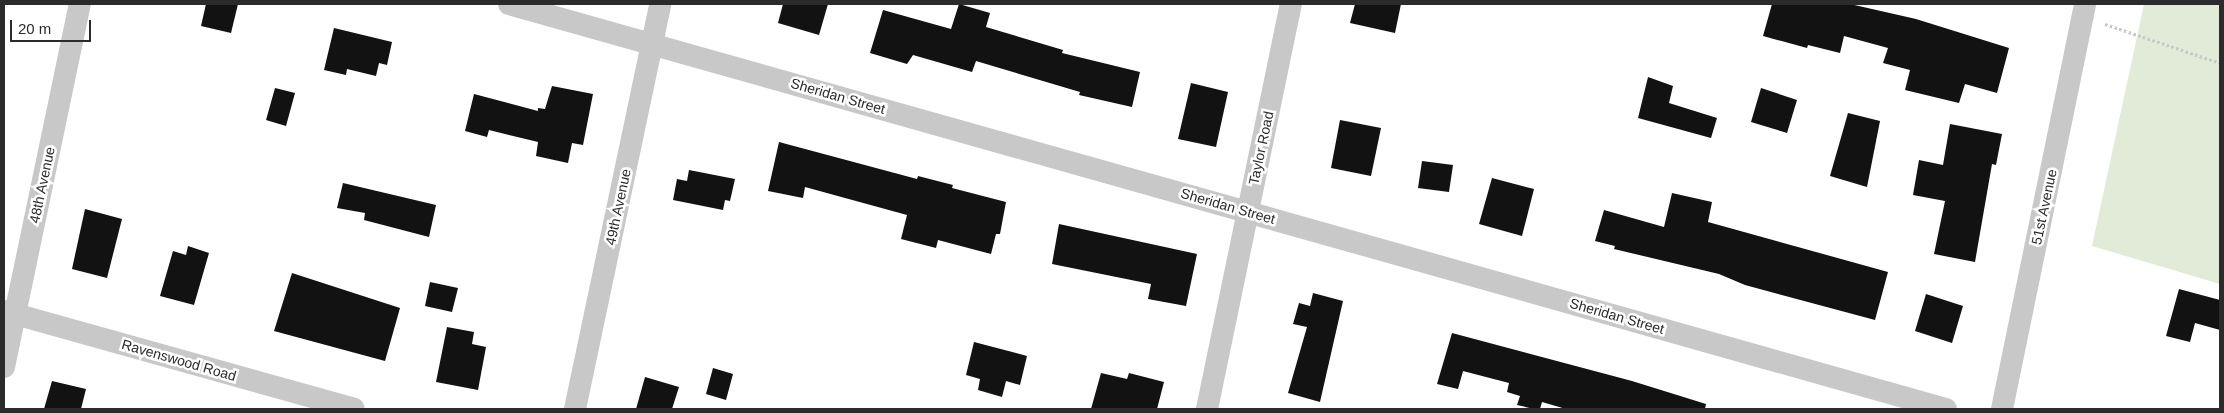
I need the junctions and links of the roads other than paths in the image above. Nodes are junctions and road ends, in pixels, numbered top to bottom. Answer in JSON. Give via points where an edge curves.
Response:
{"nodes":[{"id":1,"x":80,"y":4,"type":"edge"},
{"id":2,"x":509,"y":4,"type":"edge"},
{"id":3,"x":660,"y":4,"type":"edge"},
{"id":4,"x":1291,"y":4,"type":"edge"},
{"id":5,"x":2085,"y":4,"type":"edge"},
{"id":6,"x":651,"y":44,"type":"junction"},
{"id":7,"x":1248,"y":212,"type":"junction"},
{"id":8,"x":9,"y":312,"type":"edge"},
{"id":9,"x":4,"y":367,"type":"edge"},
{"id":10,"x":354,"y":409,"type":"edge"},
{"id":11,"x":575,"y":409,"type":"edge"},
{"id":12,"x":1207,"y":409,"type":"edge"},
{"id":13,"x":1946,"y":409,"type":"edge"},
{"id":14,"x":2002,"y":409,"type":"edge"}],
"edges":[{"from":1,"to":8,"type":"street","name":"48th Avenue"},
{"from":2,"to":6,"type":"street","name":"Sheridan Street"},
{"from":3,"to":6,"type":"street","name":"49th Avenue"},
{"from":4,"to":7,"type":"street","name":"Taylor Road"},
{"from":5,"to":14,"type":"street","name":"51st Avenue"},
{"from":6,"to":7,"type":"street","name":"Sheridan Street"},
{"from":6,"to":11,"type":"street","name":"49th Avenue"},
{"from":7,"to":12,"type":"street","name":"Taylor Road"},
{"from":7,"to":13,"type":"street","name":"Sheridan Street"},
{"from":8,"to":9,"type":"street","name":"48th Avenue"},
{"from":8,"to":10,"type":"street","name":"Ravenswood Road"}]}
